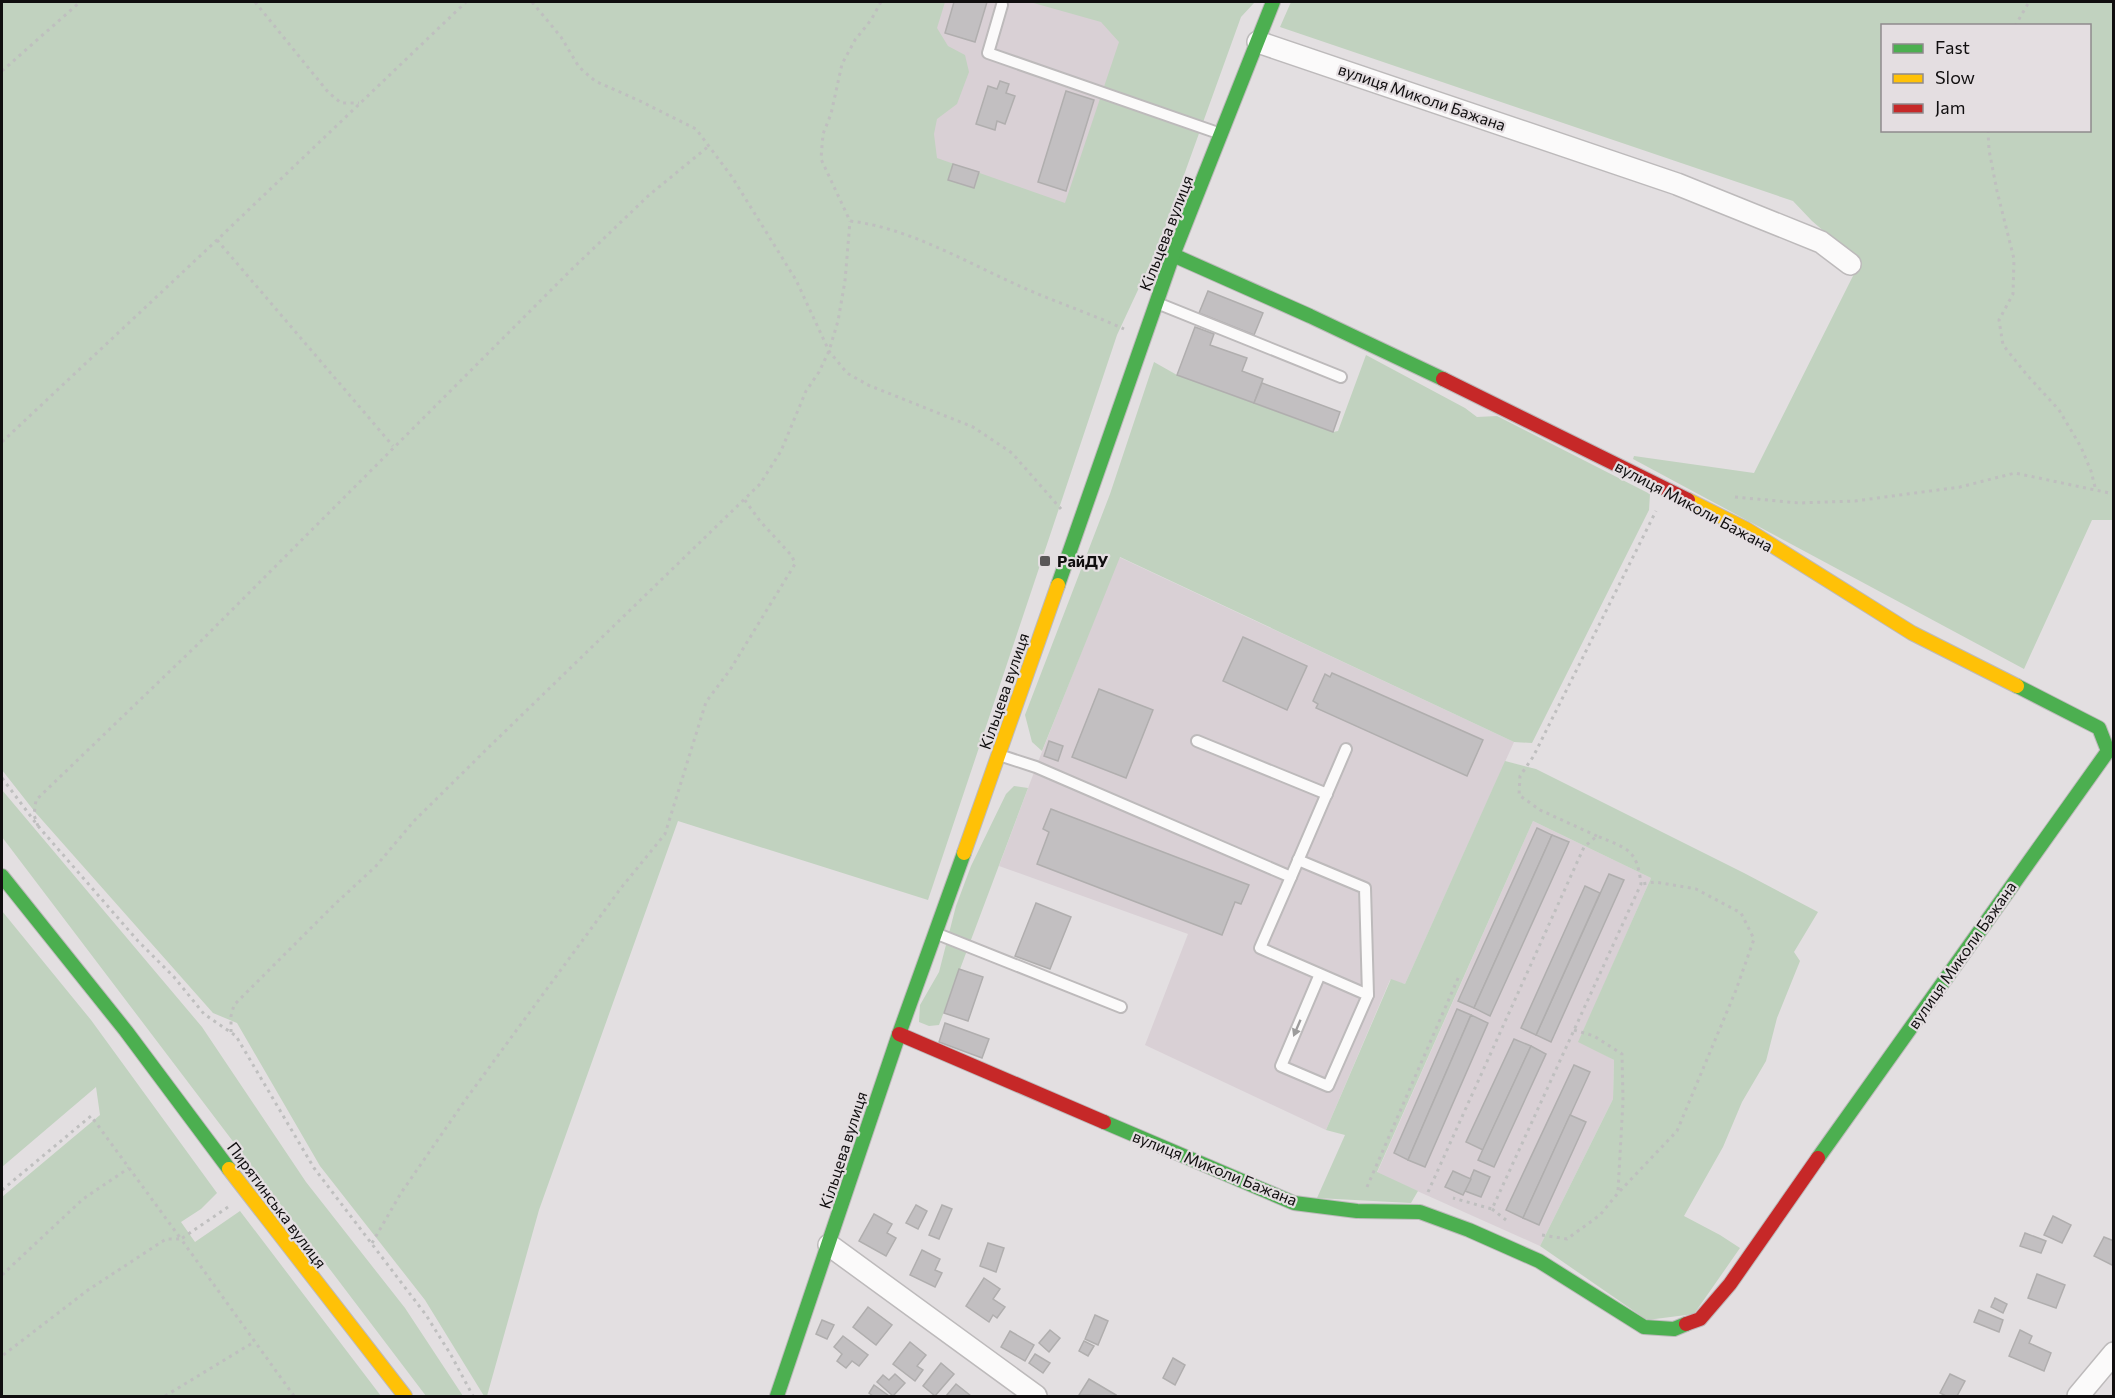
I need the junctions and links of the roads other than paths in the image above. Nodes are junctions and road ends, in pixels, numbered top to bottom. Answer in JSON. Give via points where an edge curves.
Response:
{"nodes":[{"id":1,"x":1273,"y":2,"type":"edge"},
{"id":2,"x":1002,"y":5,"type":"dead end"},
{"id":3,"x":1258,"y":42,"type":"junction"},
{"id":4,"x":1221,"y":135,"type":"junction"},
{"id":5,"x":1173,"y":255,"type":"junction"},
{"id":6,"x":1850,"y":264,"type":"dead end"},
{"id":7,"x":1157,"y":303,"type":"junction"},
{"id":8,"x":1341,"y":377,"type":"dead end"},
{"id":9,"x":1197,"y":741,"type":"dead end"},
{"id":10,"x":1346,"y":749,"type":"dead end"},
{"id":11,"x":999,"y":755,"type":"junction"},
{"id":12,"x":1327,"y":794,"type":"junction"},
{"id":13,"x":1298,"y":860,"type":"junction"},
{"id":14,"x":2,"y":876,"type":"edge"},
{"id":15,"x":1291,"y":877,"type":"junction"},
{"id":16,"x":935,"y":933,"type":"junction"},
{"id":17,"x":1320,"y":974,"type":"junction"},
{"id":18,"x":1368,"y":995,"type":"junction"},
{"id":19,"x":1121,"y":1007,"type":"dead end"},
{"id":20,"x":899,"y":1034,"type":"junction"},
{"id":21,"x":829,"y":1245,"type":"junction"},
{"id":22,"x":2114,"y":1353,"type":"edge"},
{"id":23,"x":405,"y":1396,"type":"edge"},
{"id":24,"x":777,"y":1396,"type":"edge"},
{"id":25,"x":1036,"y":1396,"type":"edge"},
{"id":26,"x":2078,"y":1396,"type":"edge"}],
"edges":[{"from":1,"to":3,"type":"street","name":"Кільцева вулиця"},
{"from":2,"to":4,"type":"lane","via":[[988,53]]},
{"from":3,"to":4,"type":"street","name":"Кільцева вулиця"},
{"from":3,"to":6,"type":"street","name":"вулиця Миколи Бажана","via":[[1677,184],[1821,242]]},
{"from":4,"to":5,"type":"street","name":"Кільцева вулиця"},
{"from":5,"to":7,"type":"street","name":"Кільцева вулиця"},
{"from":5,"to":20,"type":"street","name":"вулиця Миколи Бажана","via":[[1524,418],[1746,530],[1912,633],[2098,728],[2108,751],[1730,1284],[1700,1319],[1674,1329],[1644,1327],[1539,1261],[1469,1230],[1420,1212],[1357,1211],[1294,1203]]},
{"from":7,"to":8,"type":"lane"},
{"from":7,"to":11,"type":"street","name":"Кільцева вулиця"},
{"from":9,"to":12,"type":"lane"},
{"from":10,"to":12,"type":"lane"},
{"from":11,"to":15,"type":"lane","via":[[1036,767]]},
{"from":11,"to":16,"type":"street","name":"Кільцева вулиця"},
{"from":12,"to":13,"type":"lane"},
{"from":13,"to":15,"type":"lane"},
{"from":13,"to":18,"type":"lane","via":[[1365,888]]},
{"from":14,"to":23,"type":"street","name":"Пирятинська вулиця","via":[[126,1030],[247,1194]]},
{"from":15,"to":17,"type":"lane","via":[[1260,948]]},
{"from":16,"to":19,"type":"lane"},
{"from":16,"to":20,"type":"street","name":"Кільцева вулиця"},
{"from":17,"to":18,"type":"lane"},
{"from":17,"to":18,"type":"lane","one_way":true,"via":[[1281,1066],[1328,1086]]},
{"from":20,"to":21,"type":"street","name":"Кільцева вулиця"},
{"from":21,"to":24,"type":"street","name":"Кільцева вулиця"},
{"from":21,"to":25,"type":"street"},
{"from":22,"to":26,"type":"street"}]}
